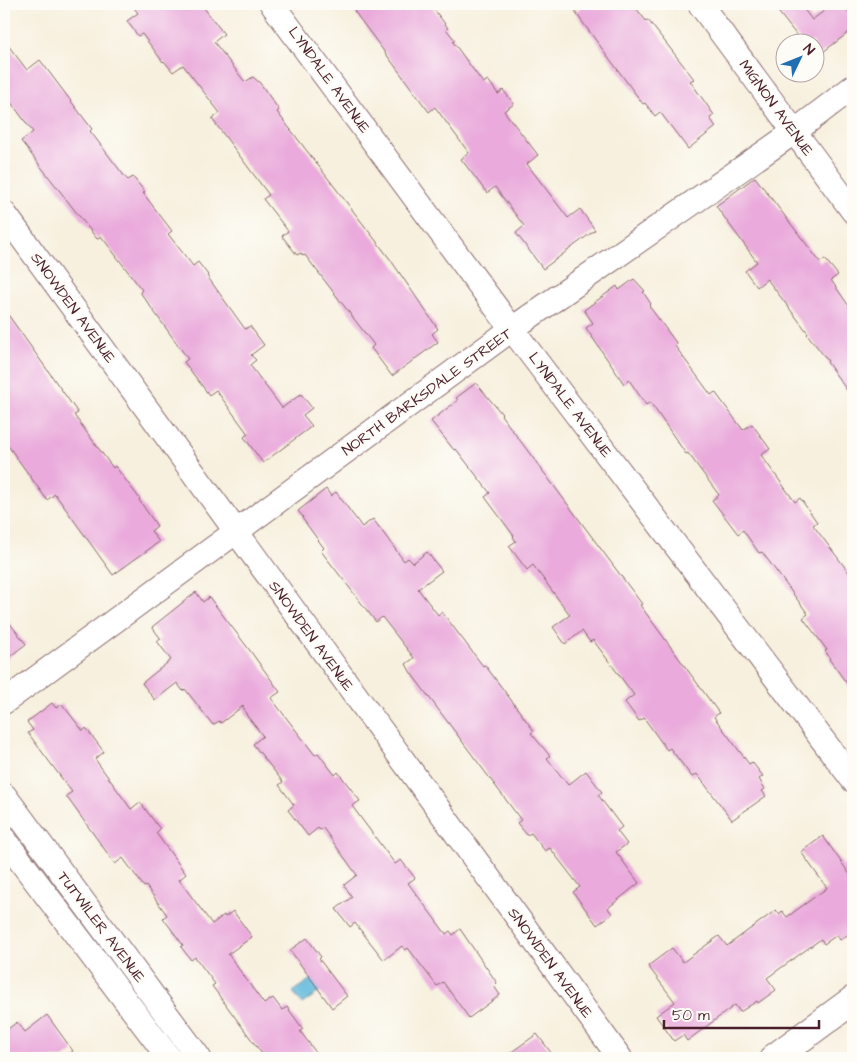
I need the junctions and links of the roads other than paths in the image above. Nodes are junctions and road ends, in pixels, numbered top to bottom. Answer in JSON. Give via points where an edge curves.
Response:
{"nodes":[{"id":1,"x":272,"y":4,"type":"edge"},
{"id":2,"x":700,"y":4,"type":"edge"},
{"id":3,"x":853,"y":87,"type":"edge"},
{"id":4,"x":794,"y":132,"type":"junction"},
{"id":5,"x":853,"y":212,"type":"edge"},
{"id":6,"x":4,"y":213,"type":"edge"},
{"id":7,"x":512,"y":329,"type":"junction"},
{"id":8,"x":236,"y":533,"type":"junction"},
{"id":9,"x":4,"y":702,"type":"edge"},
{"id":10,"x":853,"y":780,"type":"edge"},
{"id":11,"x":4,"y":795,"type":"edge"},
{"id":12,"x":4,"y":839,"type":"edge"},
{"id":13,"x":70,"y":885,"type":"junction"},
{"id":14,"x":49,"y":900,"type":"junction"},
{"id":15,"x":853,"y":1000,"type":"edge"},
{"id":16,"x":176,"y":1028,"type":"junction"},
{"id":17,"x":163,"y":1050,"type":"edge"},
{"id":18,"x":199,"y":1058,"type":"edge"},
{"id":19,"x":620,"y":1058,"type":"edge"},
{"id":20,"x":774,"y":1058,"type":"edge"}],
"edges":[{"from":1,"to":7,"type":"street","name":"LYNDALE AVENUE"},
{"from":2,"to":4,"type":"street","name":"MIGNON AVENUE"},
{"from":3,"to":4,"type":"street","name":"NORTH BARKSDALE STREET"},
{"from":4,"to":5,"type":"street","name":"MIGNON AVENUE"},
{"from":4,"to":7,"type":"street","name":"NORTH BARKSDALE STREET"},
{"from":6,"to":8,"type":"street","name":"SNOWDEN AVENUE"},
{"from":7,"to":8,"type":"street","name":"NORTH BARKSDALE STREET"},
{"from":7,"to":10,"type":"street","name":"LYNDALE AVENUE"},
{"from":8,"to":9,"type":"street","name":"NORTH BARKSDALE STREET"},
{"from":8,"to":19,"type":"street","name":"SNOWDEN AVENUE"},
{"from":11,"to":13,"type":"street","name":"TUTWILER AVENUE"},
{"from":12,"to":14,"type":"street","name":"TUTWILER AVENUE"},
{"from":13,"to":14,"type":"street"},
{"from":13,"to":16,"type":"street","name":"TUTWILER AVENUE"},
{"from":14,"to":17,"type":"street","name":"TUTWILER AVENUE"},
{"from":15,"to":20,"type":"main road"},
{"from":16,"to":17,"type":"street"},
{"from":16,"to":18,"type":"street","name":"TUTWILER AVENUE"}]}
